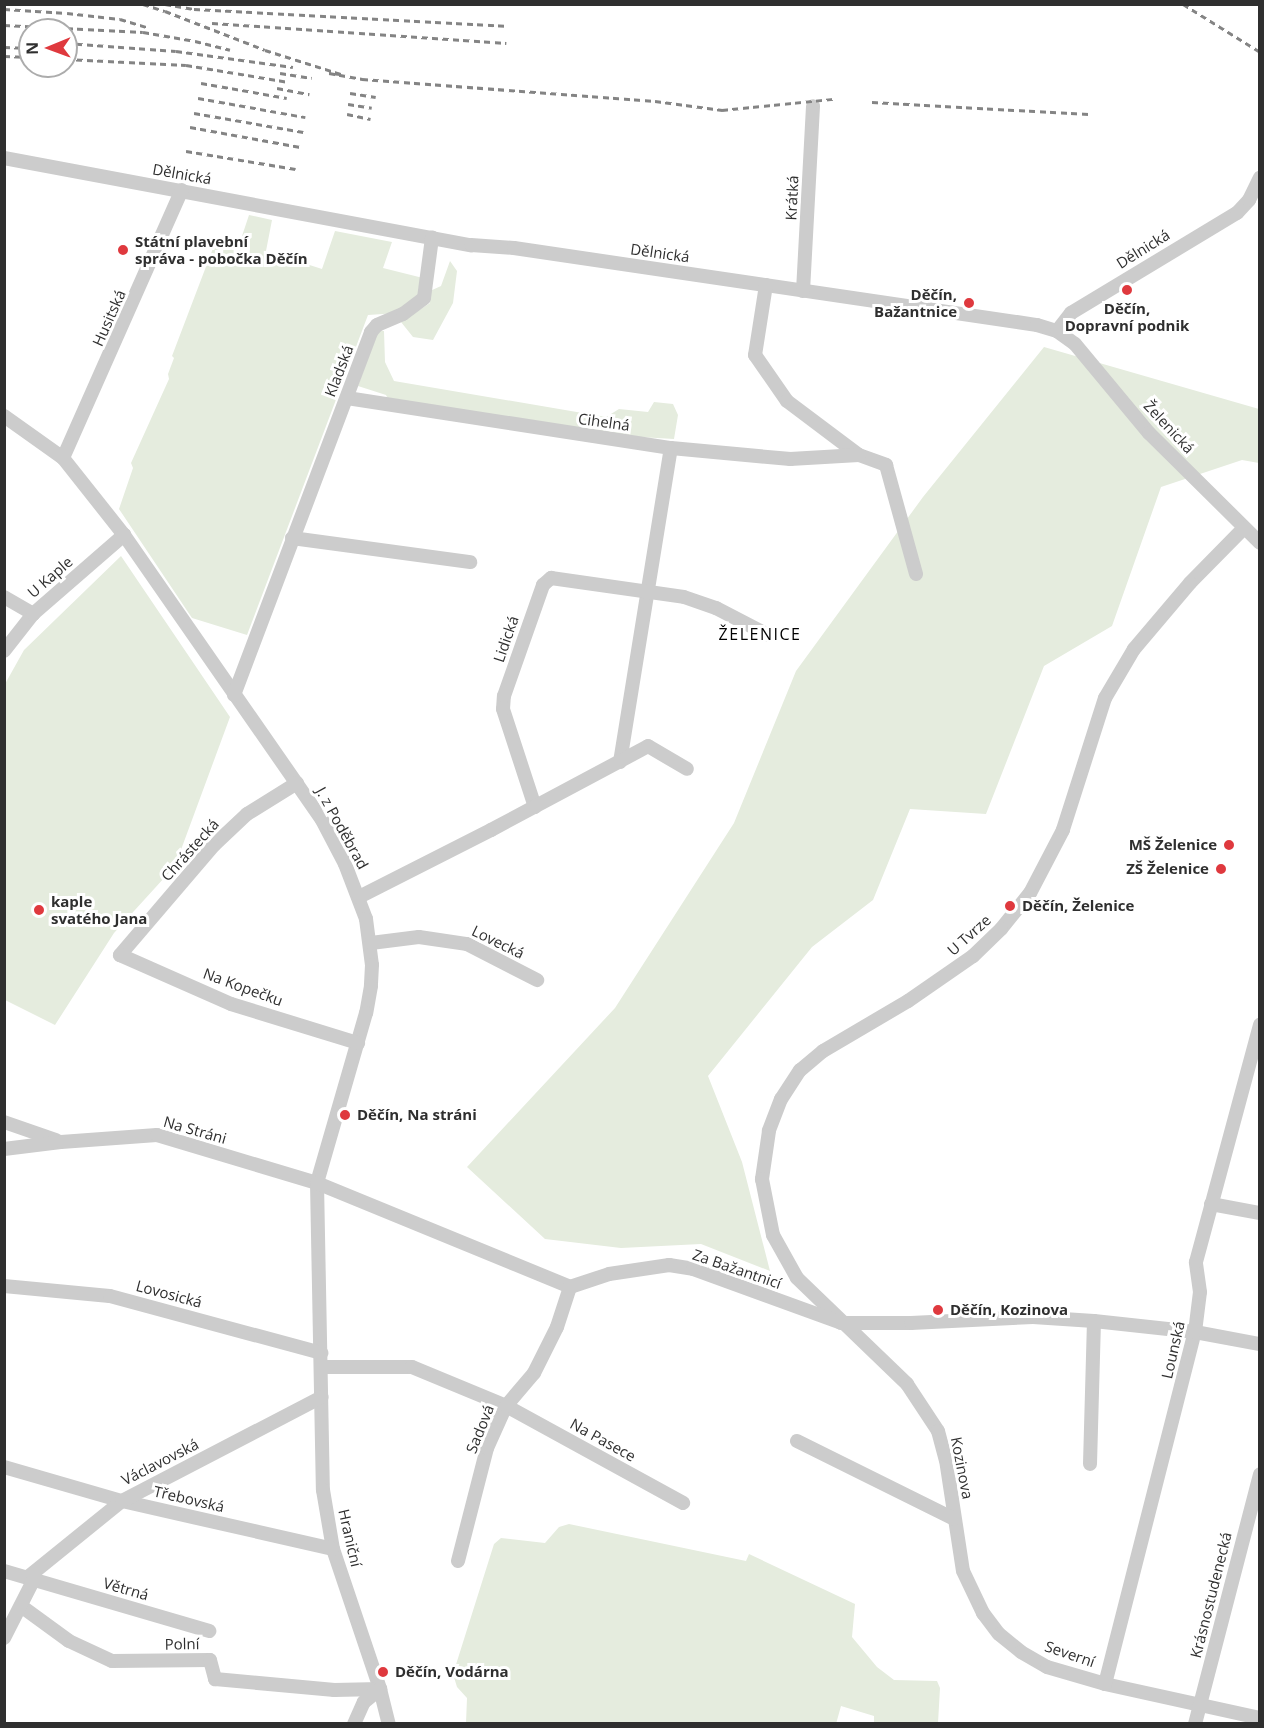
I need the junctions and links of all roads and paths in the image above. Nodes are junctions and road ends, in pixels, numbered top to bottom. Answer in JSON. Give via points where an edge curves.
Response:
{"nodes":[{"id":1,"x":813,"y":106,"type":"dead end"},
{"id":2,"x":4,"y":158,"type":"edge"},
{"id":3,"x":1260,"y":177,"type":"edge"},
{"id":4,"x":183,"y":190,"type":"junction"},
{"id":5,"x":432,"y":238,"type":"junction"},
{"id":6,"x":766,"y":285,"type":"junction"},
{"id":7,"x":803,"y":291,"type":"junction"},
{"id":8,"x":1057,"y":331,"type":"junction"},
{"id":9,"x":347,"y":398,"type":"junction"},
{"id":10,"x":4,"y":416,"type":"edge"},
{"id":11,"x":671,"y":448,"type":"junction"},
{"id":12,"x":859,"y":455,"type":"junction"},
{"id":13,"x":63,"y":458,"type":"junction"},
{"id":14,"x":1244,"y":528,"type":"junction"},
{"id":15,"x":124,"y":535,"type":"junction"},
{"id":16,"x":292,"y":538,"type":"junction"},
{"id":17,"x":1260,"y":543,"type":"edge"},
{"id":18,"x":470,"y":562,"type":"dead end"},
{"id":19,"x":916,"y":574,"type":"dead end"},
{"id":20,"x":648,"y":590,"type":"junction"},
{"id":21,"x":4,"y":597,"type":"edge"},
{"id":22,"x":33,"y":614,"type":"junction"},
{"id":23,"x":768,"y":634,"type":"dead end"},
{"id":24,"x":4,"y":651,"type":"edge"},
{"id":25,"x":234,"y":695,"type":"junction"},
{"id":26,"x":620,"y":762,"type":"junction"},
{"id":27,"x":687,"y":769,"type":"dead end"},
{"id":28,"x":297,"y":783,"type":"junction"},
{"id":29,"x":535,"y":807,"type":"junction"},
{"id":30,"x":359,"y":897,"type":"junction"},
{"id":31,"x":370,"y":943,"type":"junction"},
{"id":32,"x":120,"y":955,"type":"joint"},
{"id":33,"x":537,"y":980,"type":"dead end"},
{"id":34,"x":1260,"y":1024,"type":"edge"},
{"id":35,"x":358,"y":1043,"type":"junction"},
{"id":36,"x":4,"y":1122,"type":"edge"},
{"id":37,"x":61,"y":1142,"type":"junction"},
{"id":38,"x":4,"y":1149,"type":"edge"},
{"id":39,"x":317,"y":1183,"type":"junction"},
{"id":40,"x":1211,"y":1203,"type":"junction"},
{"id":41,"x":1260,"y":1213,"type":"edge"},
{"id":42,"x":4,"y":1286,"type":"edge"},
{"id":43,"x":570,"y":1287,"type":"junction"},
{"id":44,"x":1094,"y":1321,"type":"junction"},
{"id":45,"x":841,"y":1323,"type":"junction"},
{"id":46,"x":1195,"y":1332,"type":"junction"},
{"id":47,"x":1260,"y":1344,"type":"edge"},
{"id":48,"x":321,"y":1360,"type":"junction"},
{"id":49,"x":322,"y":1397,"type":"junction"},
{"id":50,"x":506,"y":1406,"type":"junction"},
{"id":51,"x":797,"y":1441,"type":"dead end"},
{"id":52,"x":1090,"y":1464,"type":"dead end"},
{"id":53,"x":4,"y":1467,"type":"edge"},
{"id":54,"x":1260,"y":1474,"type":"edge"},
{"id":55,"x":122,"y":1501,"type":"junction"},
{"id":56,"x":683,"y":1503,"type":"dead end"},
{"id":57,"x":954,"y":1519,"type":"junction"},
{"id":58,"x":333,"y":1549,"type":"junction"},
{"id":59,"x":458,"y":1561,"type":"dead end"},
{"id":60,"x":4,"y":1571,"type":"edge"},
{"id":61,"x":31,"y":1578,"type":"junction"},
{"id":62,"x":21,"y":1606,"type":"junction"},
{"id":63,"x":209,"y":1630,"type":"dead end"},
{"id":64,"x":6,"y":1633,"type":"edge"},
{"id":65,"x":1105,"y":1684,"type":"junction"},
{"id":66,"x":380,"y":1689,"type":"junction"},
{"id":67,"x":1200,"y":1705,"type":"junction"},
{"id":68,"x":1260,"y":1718,"type":"edge"},
{"id":69,"x":354,"y":1724,"type":"edge"},
{"id":70,"x":389,"y":1724,"type":"edge"},
{"id":71,"x":1195,"y":1724,"type":"edge"}],
"edges":[{"from":1,"to":7,"type":"street","name":"Krátká"},
{"from":2,"to":4,"type":"street","name":"Dělnická"},
{"from":3,"to":8,"type":"street","name":"Dělnická","via":[[1249,200],[1237,213],[1071,313]]},
{"from":4,"to":5,"type":"street","name":"Dělnická"},
{"from":4,"to":13,"type":"street","name":"Husitská"},
{"from":5,"to":6,"type":"street","name":"Dělnická"},
{"from":5,"to":9,"type":"street","name":"Kladská","via":[[424,298],[371,332]]},
{"from":6,"to":7,"type":"street","name":"Dělnická"},
{"from":6,"to":12,"type":"street","via":[[756,355],[787,401]]},
{"from":7,"to":8,"type":"street","name":"Dělnická"},
{"from":8,"to":14,"type":"street","name":"Želenická","via":[[1075,344],[1149,433]]},
{"from":9,"to":11,"type":"street","name":"Cihelná"},
{"from":9,"to":16,"type":"street","name":"Kladská"},
{"from":10,"to":13,"type":"street","name":"J. z Poděbrad"},
{"from":11,"to":12,"type":"street","name":"Cihelná","via":[[790,459]]},
{"from":11,"to":20,"type":"street"},
{"from":12,"to":19,"type":"street","via":[[886,465]]},
{"from":13,"to":15,"type":"street","name":"J. z Poděbrad"},
{"from":14,"to":17,"type":"street","name":"Želenická"},
{"from":14,"to":45,"type":"street","name":"U Tvrze","via":[[1190,583],[1134,650],[1105,698],[1063,830],[1041,875],[1013,915],[973,956],[943,978],[823,1051],[800,1070],[781,1100],[769,1131],[762,1179],[773,1235],[797,1278]]},
{"from":15,"to":22,"type":"street","name":"U Kaple"},
{"from":15,"to":25,"type":"street","name":"J. z Poděbrad"},
{"from":16,"to":18,"type":"street"},
{"from":16,"to":25,"type":"street","name":"Kladská"},
{"from":20,"to":23,"type":"street","via":[[716,608]]},
{"from":20,"to":26,"type":"street"},
{"from":20,"to":29,"type":"street","name":"Lidická","via":[[552,578],[543,585],[503,703]]},
{"from":21,"to":22,"type":"street"},
{"from":22,"to":24,"type":"street","name":"U Kaple"},
{"from":25,"to":28,"type":"street","name":"J. z Poděbrad"},
{"from":26,"to":27,"type":"street","via":[[648,746]]},
{"from":26,"to":29,"type":"street"},
{"from":28,"to":30,"type":"street","name":"J. z Poděbrad","via":[[322,820]]},
{"from":28,"to":32,"type":"street","name":"Chrástecká","via":[[247,814],[214,845]]},
{"from":29,"to":30,"type":"street"},
{"from":30,"to":31,"type":"street","name":"J. z Poděbrad"},
{"from":31,"to":33,"type":"street","name":"Lovecká","via":[[419,937],[458,942]]},
{"from":31,"to":35,"type":"street","name":"J. z Poděbrad","via":[[372,986]]},
{"from":32,"to":35,"type":"street","name":"Na Kopečku","via":[[231,1004]]},
{"from":34,"to":40,"type":"street","name":"Lounská"},
{"from":35,"to":39,"type":"street","name":"J. z Poděbrad"},
{"from":36,"to":37,"type":"street","name":"Na Stráni"},
{"from":37,"to":38,"type":"street","name":"Na Stráni"},
{"from":37,"to":39,"type":"street","name":"Na Stráni","via":[[157,1135]]},
{"from":39,"to":43,"type":"street"},
{"from":39,"to":48,"type":"street","name":"J. z Poděbrad"},
{"from":40,"to":41,"type":"street"},
{"from":40,"to":46,"type":"street","name":"Lounská","via":[[1196,1262],[1200,1292]]},
{"from":42,"to":48,"type":"street","name":"Lovosická","via":[[110,1296]]},
{"from":43,"to":45,"type":"street","name":"Za Bažantnicí","via":[[609,1274],[669,1265],[693,1269]]},
{"from":43,"to":50,"type":"street","name":"Sadová","via":[[557,1327],[534,1373]]},
{"from":44,"to":45,"type":"street","name":"Za Bažantnicí","via":[[1033,1317]]},
{"from":44,"to":46,"type":"street","name":"Za Bažantnicí"},
{"from":44,"to":52,"type":"street"},
{"from":45,"to":57,"type":"street","name":"Kozinova","via":[[907,1384],[938,1431]]},
{"from":46,"to":47,"type":"street","name":"Za Bažantnicí"},
{"from":46,"to":65,"type":"street","name":"Lounská"},
{"from":48,"to":49,"type":"street","name":"Hraniční"},
{"from":48,"to":50,"type":"street","name":"Lovosická","via":[[412,1367]]},
{"from":49,"to":55,"type":"street","name":"Václavovská"},
{"from":49,"to":58,"type":"street","name":"Hraniční","via":[[323,1490]]},
{"from":50,"to":56,"type":"street","name":"Na Pasece"},
{"from":50,"to":59,"type":"street","name":"Sadová","via":[[487,1448]]},
{"from":51,"to":57,"type":"street","name":"Kozinova"},
{"from":53,"to":55,"type":"street","name":"Třebovská"},
{"from":54,"to":67,"type":"street","name":"Krásnostudenecká"},
{"from":55,"to":58,"type":"street","name":"Třebovská"},
{"from":55,"to":61,"type":"street","name":"Václavovská"},
{"from":57,"to":65,"type":"street","name":"Severní","via":[[963,1571],[983,1613],[999,1634],[1047,1667]]},
{"from":58,"to":66,"type":"street","name":"Hraniční"},
{"from":60,"to":61,"type":"street","name":"Větrná"},
{"from":61,"to":62,"type":"street","name":"Václavovská"},
{"from":61,"to":63,"type":"street","name":"Větrná"},
{"from":62,"to":64,"type":"street","name":"Václavovská"},
{"from":62,"to":66,"type":"street","name":"Polní","via":[[69,1641],[112,1662],[210,1660],[215,1679],[334,1690]]},
{"from":65,"to":67,"type":"street","name":"Severní"},
{"from":66,"to":69,"type":"street","via":[[364,1702]]},
{"from":66,"to":70,"type":"street","name":"Hraniční"},
{"from":67,"to":68,"type":"street","name":"Severní"},
{"from":67,"to":71,"type":"street","name":"Krásnostudenecká"}]}
